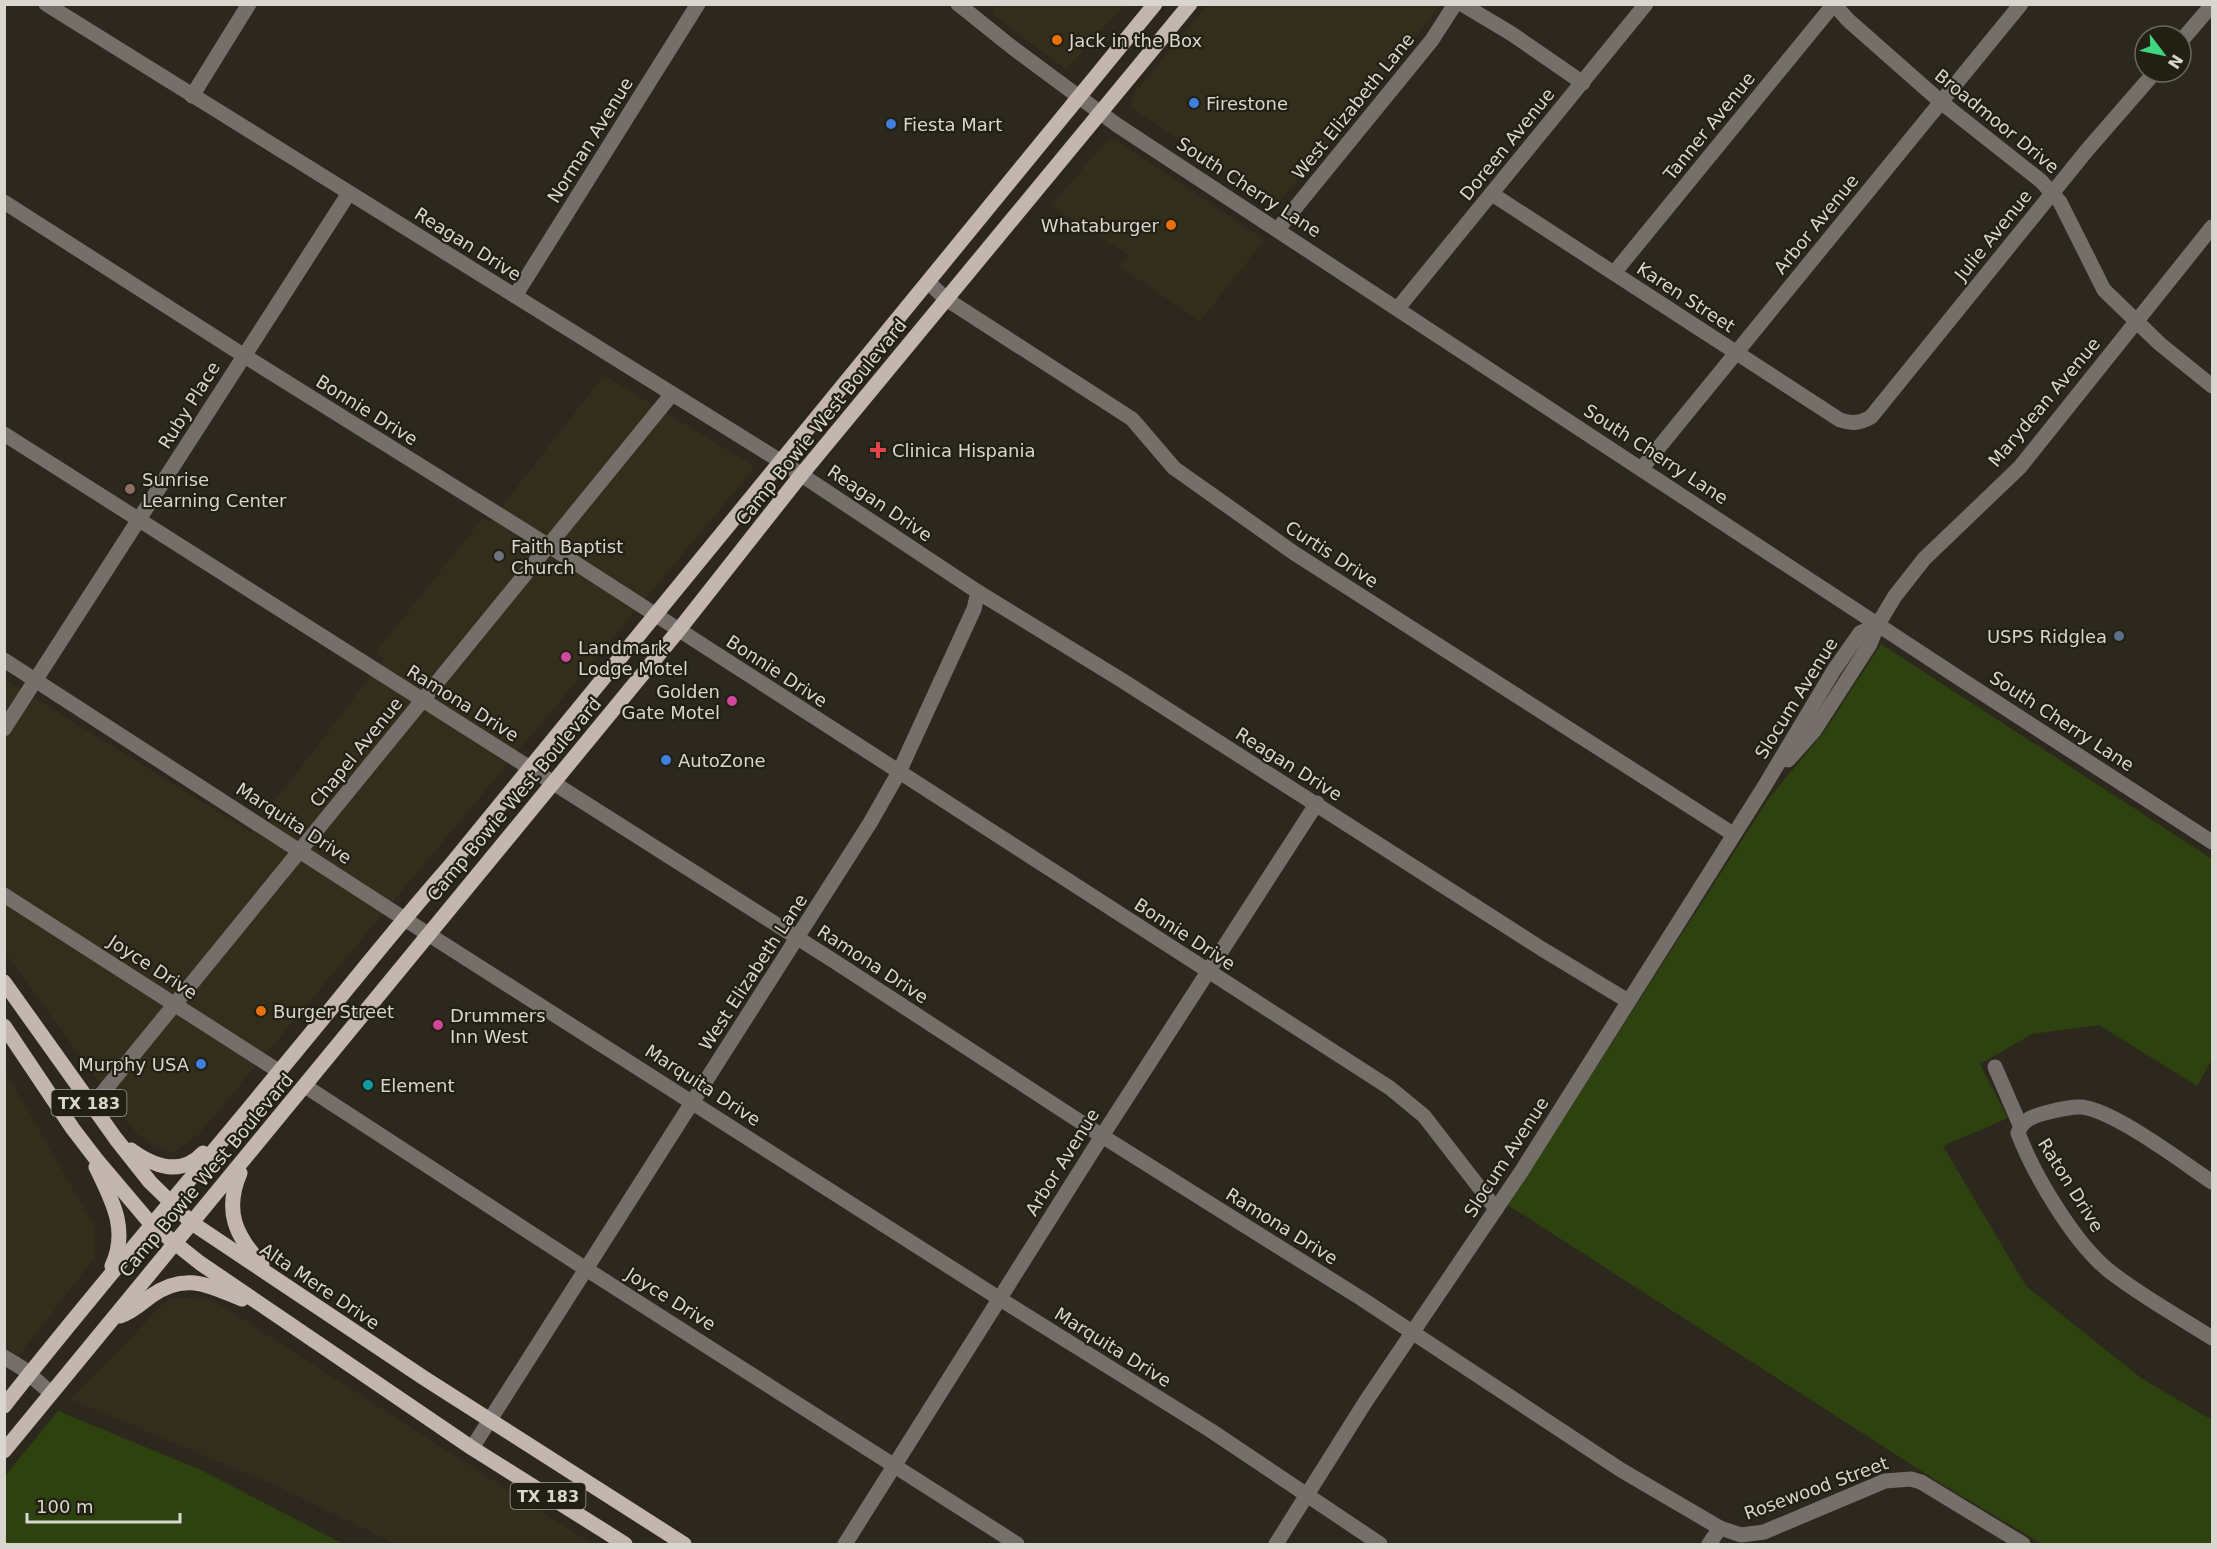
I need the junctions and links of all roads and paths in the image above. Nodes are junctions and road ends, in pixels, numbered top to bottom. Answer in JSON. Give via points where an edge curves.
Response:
{"nodes":[{"id":1,"x":46,"y":4,"type":"edge"},
{"id":2,"x":249,"y":4,"type":"edge"},
{"id":3,"x":698,"y":4,"type":"edge"},
{"id":4,"x":958,"y":4,"type":"edge"},
{"id":5,"x":1155,"y":4,"type":"edge"},
{"id":6,"x":1190,"y":4,"type":"edge"},
{"id":7,"x":1455,"y":4,"type":"edge"},
{"id":8,"x":1462,"y":4,"type":"edge"},
{"id":9,"x":1646,"y":4,"type":"edge"},
{"id":10,"x":1834,"y":4,"type":"edge"},
{"id":11,"x":2021,"y":4,"type":"edge"},
{"id":12,"x":2212,"y":5,"type":"edge"},
{"id":13,"x":2193,"y":27,"type":"edge"},
{"id":14,"x":1582,"y":83,"type":"junction"},
{"id":15,"x":2145,"y":84,"type":"edge"},
{"id":16,"x":192,"y":96,"type":"junction"},
{"id":17,"x":1079,"y":96,"type":"junction"},
{"id":18,"x":1941,"y":102,"type":"junction"},
{"id":19,"x":1100,"y":113,"type":"junction"},
{"id":20,"x":348,"y":193,"type":"junction"},
{"id":21,"x":2053,"y":193,"type":"junction"},
{"id":22,"x":1492,"y":194,"type":"junction"},
{"id":23,"x":4,"y":202,"type":"edge"},
{"id":24,"x":2212,"y":226,"type":"edge"},
{"id":25,"x":1278,"y":229,"type":"junction"},
{"id":26,"x":1614,"y":273,"type":"junction"},
{"id":27,"x":929,"y":283,"type":"junction"},
{"id":28,"x":515,"y":296,"type":"junction"},
{"id":29,"x":946,"y":299,"type":"junction"},
{"id":30,"x":1398,"y":308,"type":"junction"},
{"id":31,"x":2135,"y":322,"type":"junction"},
{"id":32,"x":1736,"y":352,"type":"junction"},
{"id":33,"x":243,"y":355,"type":"junction"},
{"id":34,"x":2212,"y":386,"type":"edge"},
{"id":35,"x":672,"y":394,"type":"junction"},
{"id":36,"x":1862,"y":422,"type":"joint"},
{"id":37,"x":4,"y":434,"type":"edge"},
{"id":38,"x":782,"y":462,"type":"junction"},
{"id":39,"x":1642,"y":468,"type":"junction"},
{"id":40,"x":801,"y":475,"type":"junction"},
{"id":41,"x":139,"y":520,"type":"junction"},
{"id":42,"x":549,"y":546,"type":"junction"},
{"id":43,"x":978,"y":592,"type":"junction"},
{"id":44,"x":655,"y":614,"type":"junction"},
{"id":45,"x":1878,"y":624,"type":"junction"},
{"id":46,"x":678,"y":631,"type":"junction"},
{"id":47,"x":4,"y":660,"type":"edge"},
{"id":48,"x":35,"y":680,"type":"junction"},
{"id":49,"x":423,"y":700,"type":"junction"},
{"id":50,"x":4,"y":729,"type":"edge"},
{"id":51,"x":530,"y":769,"type":"junction"},
{"id":52,"x":899,"y":772,"type":"junction"},
{"id":53,"x":553,"y":783,"type":"junction"},
{"id":54,"x":1317,"y":803,"type":"junction"},
{"id":55,"x":1733,"y":834,"type":"junction"},
{"id":56,"x":2212,"y":842,"type":"edge"},
{"id":57,"x":301,"y":851,"type":"junction"},
{"id":58,"x":4,"y":895,"type":"edge"},
{"id":59,"x":404,"y":918,"type":"junction"},
{"id":60,"x":429,"y":933,"type":"junction"},
{"id":61,"x":797,"y":939,"type":"junction"},
{"id":62,"x":1208,"y":972,"type":"junction"},
{"id":63,"x":4,"y":982,"type":"edge"},
{"id":64,"x":1628,"y":1001,"type":"junction"},
{"id":65,"x":175,"y":1005,"type":"junction"},
{"id":66,"x":4,"y":1026,"type":"edge"},
{"id":67,"x":1995,"y":1067,"type":"dead end"},
{"id":68,"x":280,"y":1072,"type":"junction"},
{"id":69,"x":268,"y":1086,"type":"junction"},
{"id":70,"x":305,"y":1086,"type":"junction"},
{"id":71,"x":693,"y":1101,"type":"junction"},
{"id":72,"x":91,"y":1107,"type":"junction"},
{"id":73,"x":2019,"y":1129,"type":"junction"},
{"id":74,"x":267,"y":1133,"type":"junction"},
{"id":75,"x":1102,"y":1136,"type":"junction"},
{"id":76,"x":116,"y":1139,"type":"junction"},
{"id":77,"x":84,"y":1143,"type":"junction"},
{"id":78,"x":2212,"y":1182,"type":"edge"},
{"id":79,"x":170,"y":1202,"type":"junction"},
{"id":80,"x":1496,"y":1209,"type":"junction"},
{"id":81,"x":192,"y":1223,"type":"junction"},
{"id":82,"x":151,"y":1224,"type":"junction"},
{"id":83,"x":174,"y":1244,"type":"junction"},
{"id":84,"x":586,"y":1269,"type":"junction"},
{"id":85,"x":284,"y":1285,"type":"junction"},
{"id":86,"x":100,"y":1288,"type":"junction"},
{"id":87,"x":1000,"y":1299,"type":"junction"},
{"id":88,"x":267,"y":1308,"type":"junction"},
{"id":89,"x":114,"y":1318,"type":"junction"},
{"id":90,"x":1412,"y":1332,"type":"junction"},
{"id":91,"x":2212,"y":1338,"type":"edge"},
{"id":92,"x":4,"y":1357,"type":"edge"},
{"id":93,"x":29,"y":1376,"type":"junction"},
{"id":94,"x":51,"y":1393,"type":"junction"},
{"id":95,"x":4,"y":1406,"type":"edge"},
{"id":96,"x":489,"y":1421,"type":"junction"},
{"id":97,"x":472,"y":1448,"type":"junction"},
{"id":98,"x":4,"y":1451,"type":"edge"},
{"id":99,"x":896,"y":1465,"type":"junction"},
{"id":100,"x":1306,"y":1497,"type":"junction"},
{"id":101,"x":1720,"y":1528,"type":"junction"},
{"id":102,"x":625,"y":1545,"type":"edge"},
{"id":103,"x":684,"y":1545,"type":"edge"},
{"id":104,"x":845,"y":1545,"type":"edge"},
{"id":105,"x":1017,"y":1545,"type":"edge"},
{"id":106,"x":1276,"y":1545,"type":"edge"},
{"id":107,"x":1380,"y":1545,"type":"edge"},
{"id":108,"x":1709,"y":1545,"type":"edge"},
{"id":109,"x":2023,"y":1545,"type":"edge"}],
"edges":[{"from":1,"to":16,"type":"street","name":"Reagan Drive"},
{"from":2,"to":16,"type":"street"},
{"from":3,"to":28,"type":"street","name":"Norman Avenue"},
{"from":4,"to":17,"type":"street","name":"South Cherry Lane"},
{"from":5,"to":17,"type":"main road","name":"Camp Bowie West Boulevard"},
{"from":6,"to":19,"type":"main road","name":"Camp Bowie West Boulevard"},
{"from":7,"to":25,"type":"street","name":"West Elizabeth Lane","via":[[1432,40]]},
{"from":8,"to":14,"type":"street"},
{"from":9,"to":14,"type":"street","name":"Doreen Avenue"},
{"from":10,"to":18,"type":"street","name":"Broadmoor Drive"},
{"from":10,"to":26,"type":"street","name":"Tanner Avenue"},
{"from":11,"to":18,"type":"street","name":"Arbor Avenue"},
{"from":12,"to":13,"type":"street"},
{"from":14,"to":22,"type":"street","name":"Doreen Avenue"},
{"from":15,"to":21,"type":"street","name":"Julie Avenue"},
{"from":16,"to":20,"type":"street","name":"Reagan Drive"},
{"from":17,"to":19,"type":"street","name":"South Cherry Lane"},
{"from":17,"to":27,"type":"main road","name":"Camp Bowie West Boulevard"},
{"from":18,"to":21,"type":"street","name":"Broadmoor Drive"},
{"from":18,"to":32,"type":"street","name":"Arbor Avenue"},
{"from":19,"to":25,"type":"street","name":"South Cherry Lane"},
{"from":19,"to":29,"type":"main road","name":"Camp Bowie West Boulevard"},
{"from":20,"to":28,"type":"street","name":"Reagan Drive"},
{"from":20,"to":33,"type":"street","name":"Ruby Place"},
{"from":21,"to":31,"type":"street","name":"Broadmoor Drive","via":[[2104,290]]},
{"from":21,"to":36,"type":"street","name":"Julie Avenue","via":[[1871,417]]},
{"from":22,"to":26,"type":"street","name":"Karen Street"},
{"from":22,"to":30,"type":"street","name":"Doreen Avenue"},
{"from":23,"to":33,"type":"street","name":"Bonnie Drive"},
{"from":24,"to":31,"type":"street","name":"Marydean Avenue"},
{"from":25,"to":30,"type":"street","name":"South Cherry Lane"},
{"from":26,"to":32,"type":"street","name":"Karen Street"},
{"from":27,"to":29,"type":"street","name":"Curtis Drive"},
{"from":27,"to":38,"type":"main road","name":"Camp Bowie West Boulevard"},
{"from":28,"to":35,"type":"street","name":"Reagan Drive"},
{"from":29,"to":40,"type":"main road","name":"Camp Bowie West Boulevard"},
{"from":29,"to":55,"type":"street","name":"Curtis Drive","via":[[1132,419],[1174,468],[1294,554]]},
{"from":30,"to":39,"type":"street","name":"South Cherry Lane"},
{"from":31,"to":34,"type":"street","name":"Broadmoor Drive"},
{"from":31,"to":45,"type":"street","name":"Marydean Avenue","via":[[2020,467],[1924,559]]},
{"from":32,"to":36,"type":"street","name":"Karen Street","via":[[1840,420]]},
{"from":32,"to":39,"type":"street","name":"Arbor Avenue"},
{"from":33,"to":41,"type":"street","name":"Ruby Place"},
{"from":33,"to":42,"type":"street","name":"Bonnie Drive"},
{"from":35,"to":38,"type":"street","name":"Reagan Drive"},
{"from":35,"to":42,"type":"street","name":"Chapel Avenue"},
{"from":37,"to":41,"type":"street","name":"Ramona Drive"},
{"from":38,"to":40,"type":"street","name":"Reagan Drive"},
{"from":38,"to":44,"type":"main road","name":"Camp Bowie West Boulevard"},
{"from":39,"to":45,"type":"street","name":"South Cherry Lane"},
{"from":40,"to":43,"type":"street","name":"Reagan Drive"},
{"from":40,"to":46,"type":"main road","name":"Camp Bowie West Boulevard"},
{"from":41,"to":48,"type":"street","name":"Ruby Place"},
{"from":41,"to":49,"type":"street","name":"Ramona Drive"},
{"from":42,"to":44,"type":"street","name":"Bonnie Drive"},
{"from":42,"to":49,"type":"street","name":"Chapel Avenue"},
{"from":43,"to":52,"type":"street","name":"West Elizabeth Lane","via":[[974,609]]},
{"from":43,"to":54,"type":"street","name":"Reagan Drive"},
{"from":44,"to":46,"type":"street","name":"Bonnie Drive"},
{"from":44,"to":51,"type":"main road","name":"Camp Bowie West Boulevard"},
{"from":45,"to":55,"type":"street","name":"Slocum Avenue","via":[[1860,633],[1834,670]]},
{"from":45,"to":56,"type":"street","name":"South Cherry Lane"},
{"from":46,"to":52,"type":"street","name":"Bonnie Drive"},
{"from":46,"to":53,"type":"main road","name":"Camp Bowie West Boulevard"},
{"from":47,"to":48,"type":"street","name":"Marquita Drive"},
{"from":48,"to":50,"type":"street","name":"Ruby Place"},
{"from":48,"to":57,"type":"street","name":"Marquita Drive"},
{"from":49,"to":51,"type":"street","name":"Ramona Drive"},
{"from":49,"to":57,"type":"street","name":"Chapel Avenue"},
{"from":51,"to":53,"type":"street","name":"Ramona Drive"},
{"from":51,"to":59,"type":"main road","name":"Camp Bowie West Boulevard"},
{"from":52,"to":61,"type":"street","name":"West Elizabeth Lane"},
{"from":52,"to":62,"type":"street","name":"Bonnie Drive"},
{"from":53,"to":60,"type":"main road","name":"Camp Bowie West Boulevard"},
{"from":53,"to":61,"type":"street","name":"Ramona Drive"},
{"from":54,"to":62,"type":"street","name":"Arbor Avenue"},
{"from":54,"to":64,"type":"street","name":"Reagan Drive"},
{"from":55,"to":64,"type":"street","name":"Slocum Avenue"},
{"from":57,"to":59,"type":"street","name":"Marquita Drive"},
{"from":57,"to":65,"type":"street","name":"Chapel Avenue"},
{"from":58,"to":65,"type":"street","name":"Joyce Drive"},
{"from":59,"to":60,"type":"street","name":"Marquita Drive"},
{"from":59,"to":68,"type":"main road","name":"Camp Bowie West Boulevard"},
{"from":60,"to":70,"type":"main road","name":"Camp Bowie West Boulevard"},
{"from":60,"to":71,"type":"street","name":"Marquita Drive"},
{"from":61,"to":71,"type":"street","name":"West Elizabeth Lane"},
{"from":61,"to":75,"type":"street","name":"Ramona Drive"},
{"from":62,"to":75,"type":"street","name":"Arbor Avenue"},
{"from":62,"to":80,"type":"street","name":"Bonnie Drive","via":[[1390,1088],[1425,1116]]},
{"from":63,"to":72,"type":"main road","name":"Alta Mere Drive","number":"TX 183"},
{"from":64,"to":80,"type":"street","name":"Slocum Avenue"},
{"from":65,"to":68,"type":"street","name":"Joyce Drive"},
{"from":65,"to":72,"type":"street","name":"Chapel Avenue"},
{"from":66,"to":77,"type":"main road","number":"TX 183"},
{"from":67,"to":73,"type":"street","name":"Raton Drive"},
{"from":68,"to":69,"type":"main road","name":"Camp Bowie West Boulevard"},
{"from":69,"to":76,"type":"main road","via":[[188,1164],[167,1167],[150,1163]]},
{"from":69,"to":79,"type":"main road","name":"Camp Bowie West Boulevard"},
{"from":70,"to":74,"type":"main road","name":"Camp Bowie West Boulevard"},
{"from":70,"to":84,"type":"street","name":"Joyce Drive"},
{"from":71,"to":84,"type":"street","name":"West Elizabeth Lane"},
{"from":71,"to":87,"type":"street","name":"Marquita Drive"},
{"from":72,"to":76,"type":"main road","name":"Alta Mere Drive","number":"TX 183"},
{"from":73,"to":78,"type":"street","via":[[2027,1119],[2043,1113],[2080,1107],[2095,1110]]},
{"from":73,"to":91,"type":"street","name":"Raton Drive","via":[[2051,1198],[2091,1254],[2131,1287]]},
{"from":74,"to":81,"type":"main road","name":"Camp Bowie West Boulevard"},
{"from":74,"to":85,"type":"main road","via":[[240,1173],[231,1208],[244,1243]]},
{"from":75,"to":87,"type":"street","name":"Arbor Avenue"},
{"from":75,"to":90,"type":"street","name":"Ramona Drive"},
{"from":76,"to":79,"type":"main road","name":"Alta Mere Drive","number":"TX 183"},
{"from":77,"to":82,"type":"main road","number":"TX 183"},
{"from":77,"to":86,"type":"main road","via":[[112,1200],[120,1236],[119,1252]]},
{"from":79,"to":81,"type":"main road","name":"Alta Mere Drive","number":"TX 183"},
{"from":79,"to":82,"type":"main road","name":"Camp Bowie West Boulevard"},
{"from":80,"to":90,"type":"street","name":"Slocum Avenue"},
{"from":81,"to":83,"type":"main road","name":"Camp Bowie West Boulevard"},
{"from":81,"to":85,"type":"main road","name":"Alta Mere Drive","number":"TX 183"},
{"from":82,"to":83,"type":"main road","number":"TX 183"},
{"from":82,"to":86,"type":"main road","name":"Camp Bowie West Boulevard"},
{"from":83,"to":88,"type":"main road","number":"TX 183"},
{"from":83,"to":89,"type":"main road","name":"Camp Bowie West Boulevard"},
{"from":84,"to":96,"type":"street","name":"West Elizabeth Lane"},
{"from":84,"to":99,"type":"street","name":"Joyce Drive"},
{"from":85,"to":96,"type":"main road","name":"Alta Mere Drive","number":"TX 183"},
{"from":86,"to":93,"type":"main road","name":"Camp Bowie West Boulevard"},
{"from":87,"to":99,"type":"street","name":"Arbor Avenue"},
{"from":87,"to":100,"type":"street","name":"Marquita Drive","via":[[1210,1430]]},
{"from":88,"to":89,"type":"main road","via":[[188,1281],[161,1289]]},
{"from":88,"to":97,"type":"main road","number":"TX 183"},
{"from":89,"to":94,"type":"main road","name":"Camp Bowie West Boulevard"},
{"from":90,"to":100,"type":"street","name":"Slocum Avenue"},
{"from":90,"to":101,"type":"street","name":"Ramona Drive","via":[[1621,1470]]},
{"from":92,"to":93,"type":"street"},
{"from":93,"to":94,"type":"street"},
{"from":93,"to":95,"type":"main road","name":"Camp Bowie West Boulevard"},
{"from":94,"to":98,"type":"main road","name":"Camp Bowie West Boulevard"},
{"from":96,"to":97,"type":"street","name":"West Elizabeth Lane"},
{"from":96,"to":103,"type":"main road","name":"Alta Mere Drive","number":"TX 183"},
{"from":97,"to":102,"type":"main road","number":"TX 183"},
{"from":99,"to":104,"type":"street","name":"Arbor Avenue"},
{"from":99,"to":105,"type":"street","name":"Joyce Drive"},
{"from":100,"to":106,"type":"street","name":"Slocum Avenue"},
{"from":100,"to":107,"type":"street","name":"Marquita Drive"},
{"from":101,"to":108,"type":"street"},
{"from":101,"to":109,"type":"street","name":"Rosewood Street","via":[[1741,1535],[1764,1532],[1885,1480],[1911,1479]]}]}
